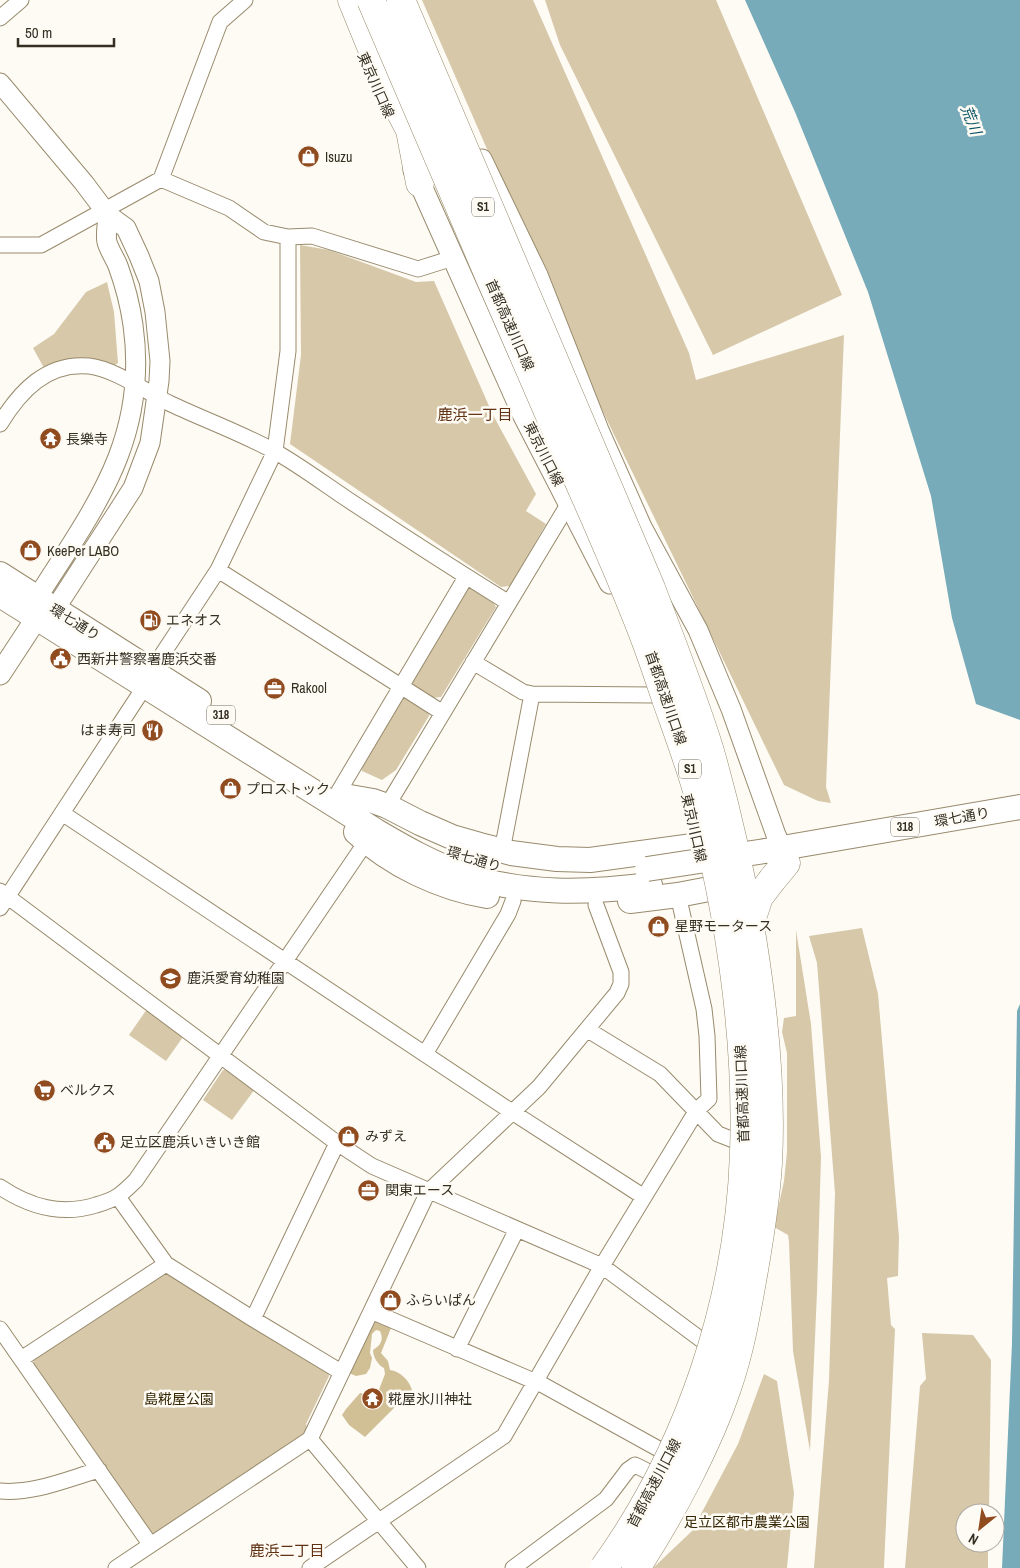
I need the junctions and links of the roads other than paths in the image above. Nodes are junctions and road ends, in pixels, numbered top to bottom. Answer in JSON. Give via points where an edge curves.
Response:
{"nodes":[{"id":1,"x":21,"y":0,"type":"edge"},
{"id":2,"x":338,"y":0,"type":"edge"},
{"id":3,"x":352,"y":0,"type":"edge"},
{"id":4,"x":371,"y":0,"type":"edge"},
{"id":5,"x":388,"y":0,"type":"edge"},
{"id":6,"x":395,"y":0,"type":"edge"},
{"id":7,"x":401,"y":0,"type":"edge"},
{"id":8,"x":406,"y":0,"type":"edge"},
{"id":9,"x":240,"y":1,"type":"edge"},
{"id":10,"x":0,"y":18,"type":"edge"},
{"id":11,"x":0,"y":83,"type":"edge"},
{"id":12,"x":161,"y":180,"type":"junction"},
{"id":13,"x":420,"y":183,"type":"junction"},
{"id":14,"x":106,"y":213,"type":"junction"},
{"id":15,"x":288,"y":237,"type":"junction"},
{"id":16,"x":0,"y":245,"type":"edge"},
{"id":17,"x":453,"y":258,"type":"junction"},
{"id":18,"x":135,"y":384,"type":"junction"},
{"id":19,"x":157,"y":396,"type":"junction"},
{"id":20,"x":4,"y":407,"type":"edge"},
{"id":21,"x":572,"y":414,"type":"junction"},
{"id":22,"x":0,"y":424,"type":"edge"},
{"id":23,"x":599,"y":430,"type":"junction"},
{"id":24,"x":274,"y":451,"type":"junction"},
{"id":25,"x":599,"y":493,"type":"junction"},
{"id":26,"x":569,"y":502,"type":"junction"},
{"id":27,"x":218,"y":570,"type":"junction"},
{"id":28,"x":0,"y":574,"type":"edge"},
{"id":29,"x":466,"y":577,"type":"junction"},
{"id":30,"x":0,"y":595,"type":"edge"},
{"id":31,"x":508,"y":603,"type":"junction"},
{"id":32,"x":43,"y":609,"type":"junction"},
{"id":33,"x":473,"y":662,"type":"junction"},
{"id":34,"x":0,"y":674,"type":"edge"},
{"id":35,"x":148,"y":678,"type":"junction"},
{"id":36,"x":402,"y":686,"type":"junction"},
{"id":37,"x":532,"y":694,"type":"junction"},
{"id":38,"x":654,"y":695,"type":"junction"},
{"id":39,"x":443,"y":713,"type":"junction"},
{"id":40,"x":315,"y":792,"type":"junction"},
{"id":41,"x":344,"y":794,"type":"junction"},
{"id":42,"x":387,"y":806,"type":"junction"},
{"id":43,"x":1020,"y":807,"type":"edge"},
{"id":44,"x":62,"y":813,"type":"junction"},
{"id":45,"x":1020,"y":821,"type":"edge"},
{"id":46,"x":366,"y":842,"type":"junction"},
{"id":47,"x":722,"y":842,"type":"junction"},
{"id":48,"x":699,"y":845,"type":"junction"},
{"id":49,"x":502,"y":851,"type":"junction"},
{"id":50,"x":779,"y":859,"type":"junction"},
{"id":51,"x":648,"y":877,"type":"junction"},
{"id":52,"x":730,"y":885,"type":"junction"},
{"id":53,"x":706,"y":890,"type":"junction"},
{"id":54,"x":678,"y":895,"type":"junction"},
{"id":55,"x":2,"y":899,"type":"edge"},
{"id":56,"x":513,"y":901,"type":"junction"},
{"id":57,"x":596,"y":905,"type":"junction"},
{"id":58,"x":286,"y":962,"type":"junction"},
{"id":59,"x":755,"y":993,"type":"junction"},
{"id":60,"x":588,"y":1030,"type":"junction"},
{"id":61,"x":425,"y":1054,"type":"junction"},
{"id":62,"x":220,"y":1055,"type":"junction"},
{"id":63,"x":697,"y":1110,"type":"junction"},
{"id":64,"x":512,"y":1112,"type":"junction"},
{"id":65,"x":736,"y":1141,"type":"junction"},
{"id":66,"x":337,"y":1143,"type":"junction"},
{"id":67,"x":0,"y":1187,"type":"edge"},
{"id":68,"x":428,"y":1192,"type":"junction"},
{"id":69,"x":118,"y":1197,"type":"junction"},
{"id":70,"x":644,"y":1197,"type":"junction"},
{"id":71,"x":517,"y":1229,"type":"junction"},
{"id":72,"x":166,"y":1264,"type":"junction"},
{"id":73,"x":602,"y":1266,"type":"junction"},
{"id":74,"x":371,"y":1311,"type":"junction"},
{"id":75,"x":253,"y":1319,"type":"junction"},
{"id":76,"x":0,"y":1329,"type":"edge"},
{"id":77,"x":707,"y":1344,"type":"junction"},
{"id":78,"x":457,"y":1349,"type":"junction"},
{"id":79,"x":21,"y":1359,"type":"junction"},
{"id":80,"x":742,"y":1359,"type":"junction"},
{"id":81,"x":342,"y":1372,"type":"junction"},
{"id":82,"x":536,"y":1382,"type":"junction"},
{"id":83,"x":712,"y":1393,"type":"junction"},
{"id":84,"x":310,"y":1439,"type":"junction"},
{"id":85,"x":666,"y":1452,"type":"junction"},
{"id":86,"x":99,"y":1470,"type":"junction"},
{"id":87,"x":699,"y":1471,"type":"junction"},
{"id":88,"x":655,"y":1475,"type":"junction"},
{"id":89,"x":0,"y":1491,"type":"edge"},
{"id":90,"x":379,"y":1522,"type":"junction"},
{"id":91,"x":150,"y":1544,"type":"junction"},
{"id":92,"x":116,"y":1568,"type":"edge"},
{"id":93,"x":310,"y":1568,"type":"edge"},
{"id":94,"x":418,"y":1568,"type":"edge"},
{"id":95,"x":513,"y":1568,"type":"edge"},
{"id":96,"x":599,"y":1568,"type":"edge"},
{"id":97,"x":604,"y":1568,"type":"edge"},
{"id":98,"x":617,"y":1568,"type":"edge"},
{"id":99,"x":623,"y":1568,"type":"edge"},
{"id":100,"x":636,"y":1568,"type":"edge"}],
"edges":[{"from":1,"to":10,"type":"street"},
{"from":2,"to":13,"type":"main road","name":"東京川口線"},
{"from":3,"to":13,"type":"highway","via":[[388,88],[410,130]]},
{"from":4,"to":97,"type":"highway","name":"首都高速川口線","number":"S1","bridge":true,"via":[[642,631],[701,804],[732,956],[743,1056],[744,1151],[737,1232],[727,1284],[714,1340],[691,1408],[641,1511]]},
{"from":5,"to":25,"type":"main road","name":"東京川口線"},
{"from":6,"to":21,"type":"highway","number":"S1"},
{"from":7,"to":100,"type":"highway","name":"首都高速川口線","number":"S1","bridge":true,"via":[[682,668],[708,745],[742,877],[759,985],[766,1041],[768,1163],[745,1322],[728,1387],[712,1426],[672,1507]]},
{"from":8,"to":23,"type":"street","via":[[538,275]]},
{"from":9,"to":12,"type":"street","via":[[220,22]]},
{"from":11,"to":14,"type":"street"},
{"from":12,"to":14,"type":"street"},
{"from":12,"to":15,"type":"street","via":[[229,208],[264,232]]},
{"from":13,"to":17,"type":"main road","name":"東京川口線"},
{"from":14,"to":16,"type":"street","via":[[41,245]]},
{"from":14,"to":18,"type":"street","via":[[107,241],[125,285],[130,307],[136,360]]},
{"from":14,"to":19,"type":"street","via":[[126,228],[149,281],[160,361]]},
{"from":15,"to":17,"type":"street","via":[[312,236],[418,269]]},
{"from":15,"to":24,"type":"street","via":[[288,351]]},
{"from":17,"to":26,"type":"main road","name":"東京川口線","via":[[523,414]]},
{"from":18,"to":19,"type":"street"},
{"from":18,"to":20,"type":"street","via":[[90,366],[60,368],[32,383]]},
{"from":18,"to":32,"type":"street","via":[[127,431],[112,474],[76,536]]},
{"from":19,"to":24,"type":"street"},
{"from":19,"to":32,"type":"street","via":[[150,443],[133,488]]},
{"from":20,"to":22,"type":"street"},
{"from":21,"to":23,"type":"highway"},
{"from":21,"to":25,"type":"highway","number":"S1"},
{"from":23,"to":50,"type":"street","via":[[642,527],[698,630],[731,709],[776,835]]},
{"from":24,"to":27,"type":"street"},
{"from":24,"to":29,"type":"street"},
{"from":25,"to":47,"type":"main road","name":"東京川口線","via":[[625,550],[678,694],[706,778]]},
{"from":26,"to":31,"type":"street"},
{"from":26,"to":38,"type":"main road","name":"東京川口線","via":[[626,615]]},
{"from":27,"to":35,"type":"street"},
{"from":27,"to":36,"type":"street"},
{"from":28,"to":32,"type":"main road","name":"環七通り","number":"318"},
{"from":29,"to":31,"type":"street"},
{"from":29,"to":36,"type":"street"},
{"from":30,"to":32,"type":"main road","name":"環七通り","number":"318"},
{"from":31,"to":33,"type":"street"},
{"from":32,"to":34,"type":"main road"},
{"from":32,"to":35,"type":"main road","name":"環七通り","number":"318"},
{"from":33,"to":37,"type":"street","via":[[523,692]]},
{"from":33,"to":39,"type":"street"},
{"from":35,"to":40,"type":"main road","name":"環七通り","number":"318"},
{"from":35,"to":41,"type":"main road","name":"環七通り","number":"318"},
{"from":35,"to":44,"type":"street"},
{"from":36,"to":39,"type":"street"},
{"from":36,"to":41,"type":"street"},
{"from":37,"to":38,"type":"street"},
{"from":37,"to":49,"type":"street"},
{"from":38,"to":48,"type":"main road","name":"東京川口線","via":[[677,759]]},
{"from":39,"to":42,"type":"street"},
{"from":40,"to":46,"type":"main road","number":"318"},
{"from":40,"to":51,"type":"main road","name":"環七通り","number":"318","via":[[410,851],[466,875],[564,892],[588,892]]},
{"from":41,"to":42,"type":"main road","number":"318"},
{"from":41,"to":51,"type":"main road","name":"環七通り","number":"318","via":[[446,852],[473,862],[564,877],[615,874]]},
{"from":42,"to":49,"type":"main road","number":"318","via":[[452,837]]},
{"from":43,"to":50,"type":"main road","name":"環七通り","number":"318"},
{"from":44,"to":55,"type":"street"},
{"from":44,"to":58,"type":"street"},
{"from":45,"to":50,"type":"main road","name":"環七通り","number":"318"},
{"from":46,"to":56,"type":"main road","number":"318","via":[[428,879],[452,888]]},
{"from":46,"to":58,"type":"street"},
{"from":47,"to":48,"type":"main road","number":"318"},
{"from":47,"to":52,"type":"main road","name":"東京川口線"},
{"from":48,"to":49,"type":"main road","number":"318","via":[[590,860]]},
{"from":48,"to":53,"type":"main road","name":"東京川口線"},
{"from":50,"to":51,"type":"main road","name":"環七通り","number":"318","bridge":true},
{"from":50,"to":83,"type":"highway","bridge":true,"via":[[759,897],[747,934],[757,1088],[752,1207],[733,1317]]},
{"from":52,"to":53,"type":"main road","number":"318"},
{"from":52,"to":59,"type":"street","via":[[742,948]]},
{"from":53,"to":54,"type":"main road","number":"318"},
{"from":53,"to":65,"type":"street","via":[[724,981]]},
{"from":54,"to":57,"type":"main road","number":"318"},
{"from":54,"to":63,"type":"street","via":[[704,1009],[707,1036],[709,1099]]},
{"from":55,"to":62,"type":"street"},
{"from":56,"to":57,"type":"main road","number":"318"},
{"from":56,"to":61,"type":"street"},
{"from":57,"to":60,"type":"street","via":[[621,972],[621,984]]},
{"from":58,"to":61,"type":"street"},
{"from":58,"to":62,"type":"street"},
{"from":59,"to":80,"type":"street","via":[[775,1043],[778,1061],[778,1163],[758,1296]]},
{"from":59,"to":83,"type":"highway","via":[[764,1135],[762,1166],[738,1330],[726,1370]]},
{"from":60,"to":63,"type":"street","via":[[660,1074]]},
{"from":60,"to":64,"type":"street","via":[[539,1087]]},
{"from":61,"to":64,"type":"street"},
{"from":62,"to":66,"type":"street"},
{"from":62,"to":69,"type":"street","via":[[144,1170]]},
{"from":63,"to":65,"type":"street","via":[[718,1134]]},
{"from":63,"to":70,"type":"street"},
{"from":64,"to":68,"type":"street"},
{"from":64,"to":70,"type":"street"},
{"from":65,"to":77,"type":"street","via":[[732,1216]]},
{"from":66,"to":68,"type":"street","via":[[372,1166]]},
{"from":66,"to":75,"type":"street"},
{"from":67,"to":69,"type":"street","via":[[15,1197],[53,1210],[85,1208]]},
{"from":68,"to":71,"type":"street"},
{"from":68,"to":74,"type":"street"},
{"from":69,"to":72,"type":"street"},
{"from":70,"to":73,"type":"street"},
{"from":71,"to":73,"type":"street"},
{"from":71,"to":78,"type":"street"},
{"from":72,"to":75,"type":"street"},
{"from":72,"to":79,"type":"street"},
{"from":73,"to":77,"type":"street"},
{"from":73,"to":82,"type":"street"},
{"from":74,"to":78,"type":"street"},
{"from":74,"to":81,"type":"street"},
{"from":75,"to":81,"type":"street"},
{"from":76,"to":79,"type":"street"},
{"from":77,"to":80,"type":"street"},
{"from":77,"to":85,"type":"street"},
{"from":78,"to":82,"type":"street"},
{"from":79,"to":86,"type":"street"},
{"from":80,"to":87,"type":"street","via":[[717,1432]]},
{"from":81,"to":84,"type":"street"},
{"from":82,"to":85,"type":"street"},
{"from":82,"to":90,"type":"street","via":[[504,1436]]},
{"from":83,"to":99,"type":"highway","via":[[689,1449]]},
{"from":84,"to":90,"type":"street"},
{"from":84,"to":91,"type":"street"},
{"from":85,"to":87,"type":"street"},
{"from":85,"to":88,"type":"street"},
{"from":86,"to":89,"type":"street","via":[[30,1491]]},
{"from":86,"to":91,"type":"street"},
{"from":87,"to":98,"type":"street","via":[[645,1543]]},
{"from":88,"to":95,"type":"street","via":[[635,1465],[606,1499]]},
{"from":88,"to":96,"type":"street","via":[[614,1548]]},
{"from":90,"to":93,"type":"street"},
{"from":90,"to":94,"type":"street"},
{"from":91,"to":92,"type":"street"}]}
